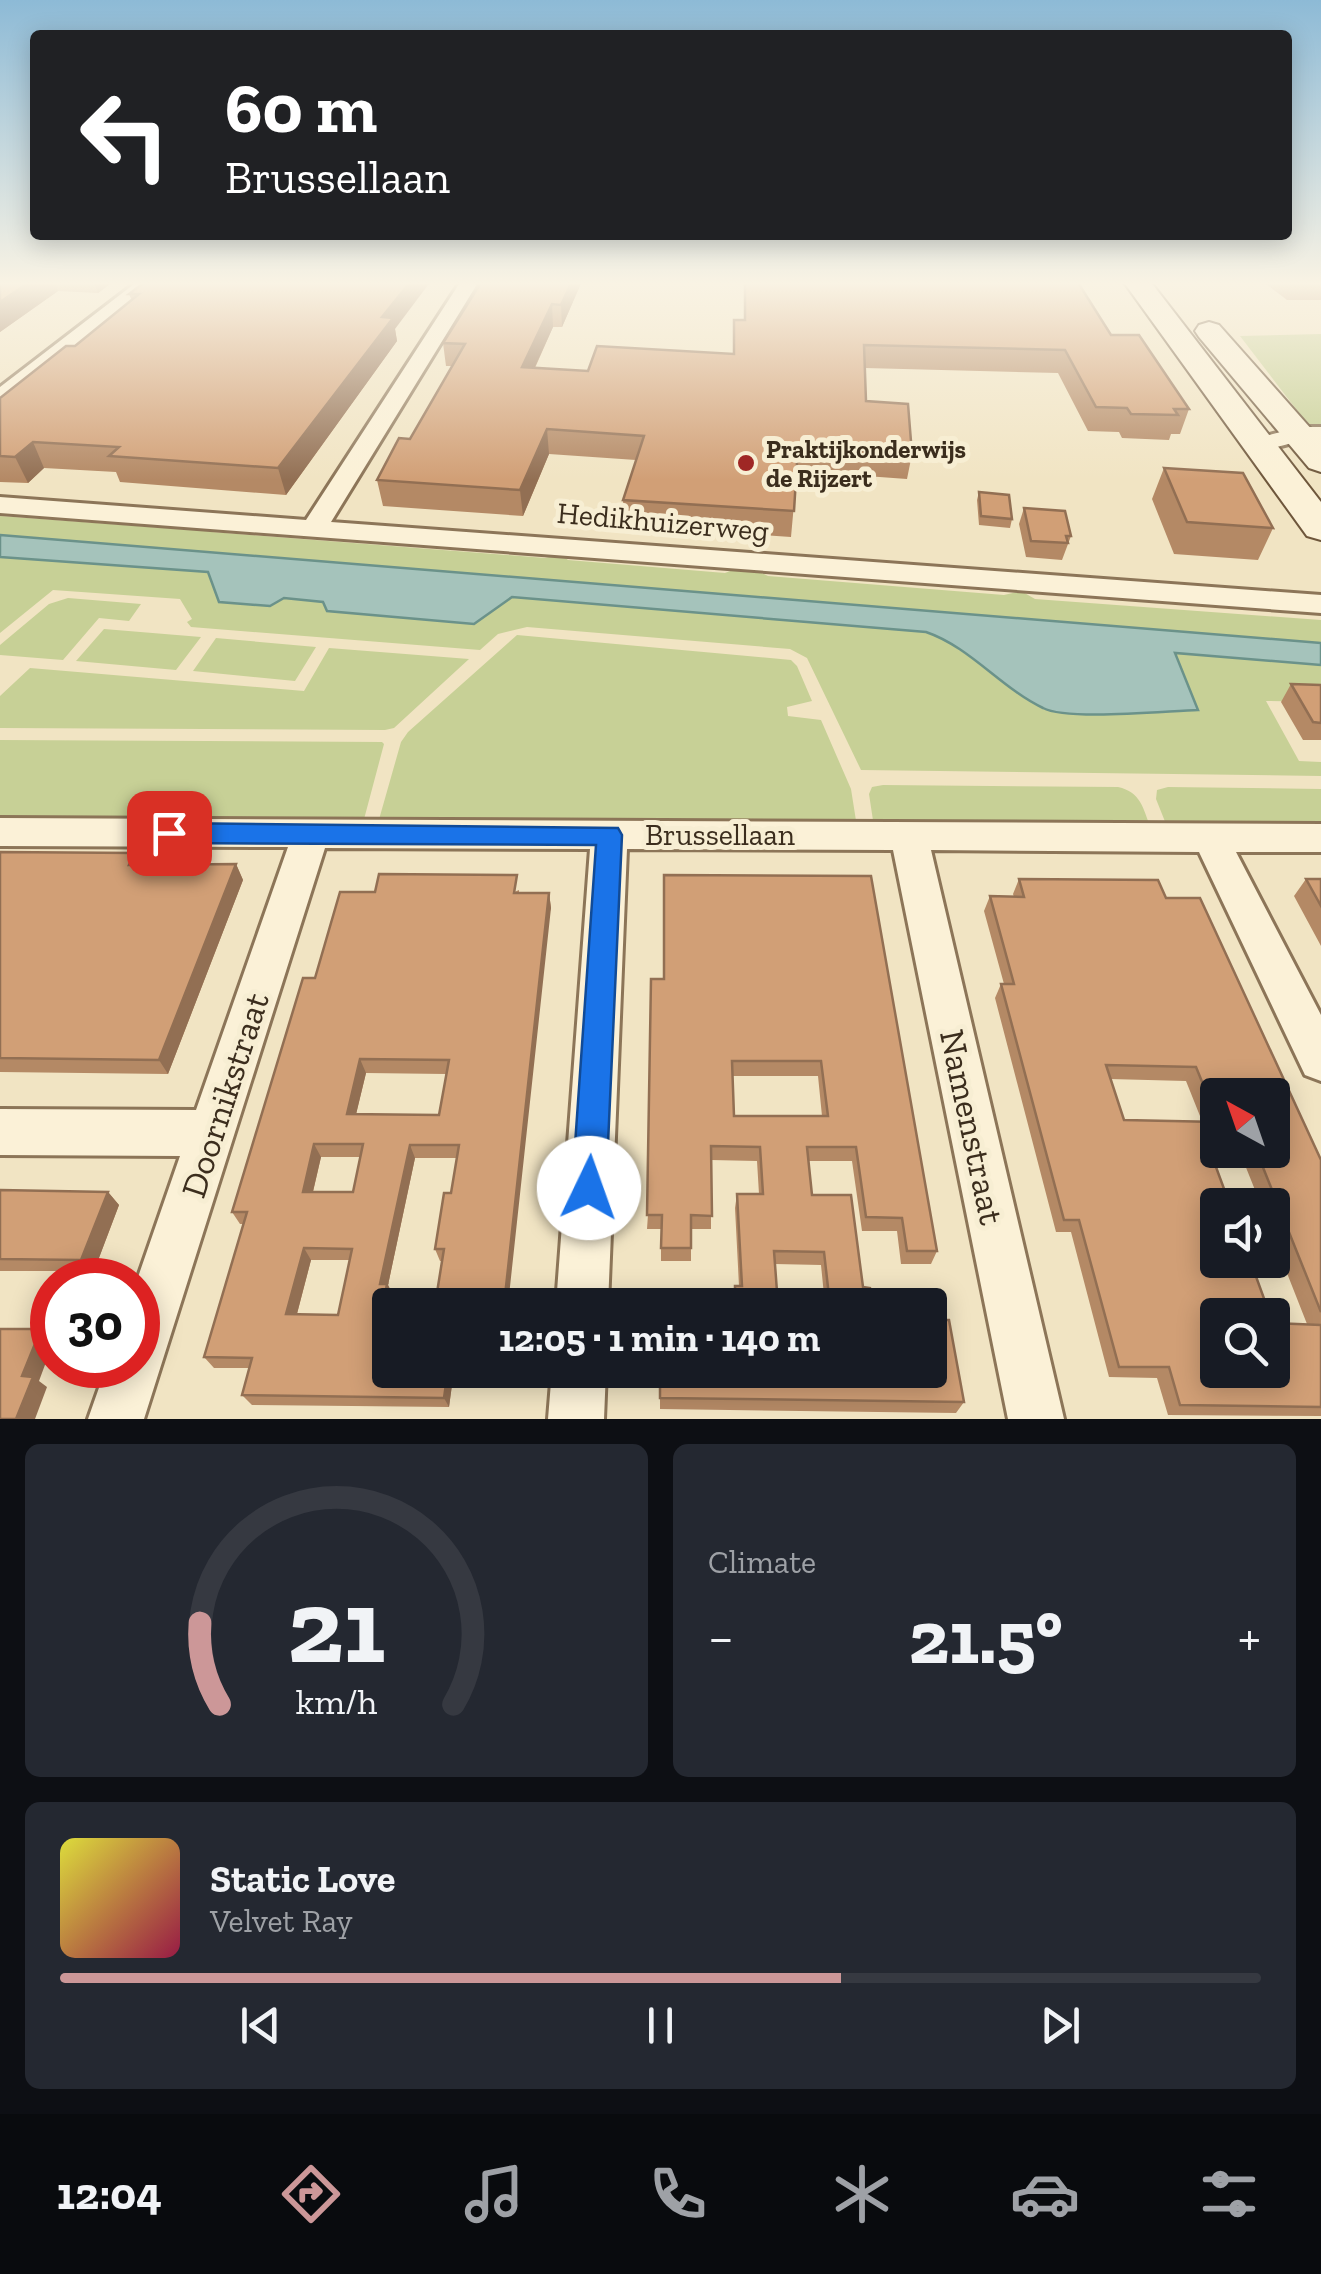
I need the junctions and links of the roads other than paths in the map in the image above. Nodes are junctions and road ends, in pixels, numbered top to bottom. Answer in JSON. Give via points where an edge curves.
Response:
{"nodes":[{"id":1,"x":65,"y":347,"type":"edge"},
{"id":2,"x":428,"y":347,"type":"edge"},
{"id":3,"x":1185,"y":347,"type":"edge"},
{"id":4,"x":1227,"y":347,"type":"edge"},
{"id":5,"x":0,"y":398,"type":"edge"},
{"id":6,"x":1314,"y":443,"type":"edge"},
{"id":7,"x":1258,"y":445,"type":"junction"},
{"id":8,"x":0,"y":505,"type":"edge"},
{"id":9,"x":315,"y":527,"type":"junction"},
{"id":10,"x":1321,"y":528,"type":"edge"},
{"id":11,"x":1321,"y":604,"type":"edge"},
{"id":12,"x":0,"y":832,"type":"edge"},
{"id":13,"x":312,"y":834,"type":"junction"},
{"id":14,"x":609,"y":835,"type":"junction"},
{"id":15,"x":909,"y":836,"type":"junction"},
{"id":16,"x":1210,"y":837,"type":"junction"},
{"id":17,"x":1321,"y":838,"type":"edge"},
{"id":18,"x":1321,"y":1060,"type":"edge"},
{"id":19,"x":0,"y":1132,"type":"edge"},
{"id":20,"x":212,"y":1133,"type":"junction"},
{"id":21,"x":583,"y":1288,"type":"edge"},
{"id":22,"x":160,"y":1289,"type":"edge"},
{"id":23,"x":126,"y":1388,"type":"edge"},
{"id":24,"x":578,"y":1388,"type":"edge"},
{"id":25,"x":116,"y":1419,"type":"edge"},
{"id":26,"x":576,"y":1419,"type":"edge"},
{"id":27,"x":1036,"y":1419,"type":"edge"}],
"edges":[{"from":1,"to":5,"type":"street"},
{"from":2,"to":9,"type":"street"},
{"from":3,"to":7,"type":"main road"},
{"from":4,"to":6,"type":"main road"},
{"from":6,"to":7,"type":"street"},
{"from":7,"to":10,"type":"main road"},
{"from":8,"to":9,"type":"street","name":"Hedikhuizerweg"},
{"from":9,"to":11,"type":"street","name":"Hedikhuizerweg"},
{"from":12,"to":13,"type":"street","name":"Brussellaan"},
{"from":13,"to":14,"type":"street","name":"Brussellaan"},
{"from":13,"to":20,"type":"street","name":"Doornikstraat"},
{"from":14,"to":15,"type":"street","name":"Brussellaan"},
{"from":14,"to":21,"type":"street"},
{"from":15,"to":16,"type":"street","name":"Brussellaan"},
{"from":15,"to":27,"type":"street","name":"Namenstraat"},
{"from":16,"to":17,"type":"street","name":"Brussellaan"},
{"from":16,"to":18,"type":"street"},
{"from":19,"to":20,"type":"street"},
{"from":20,"to":22,"type":"street","name":"Doornikstraat"},
{"from":23,"to":25,"type":"street"},
{"from":24,"to":26,"type":"street"}]}
